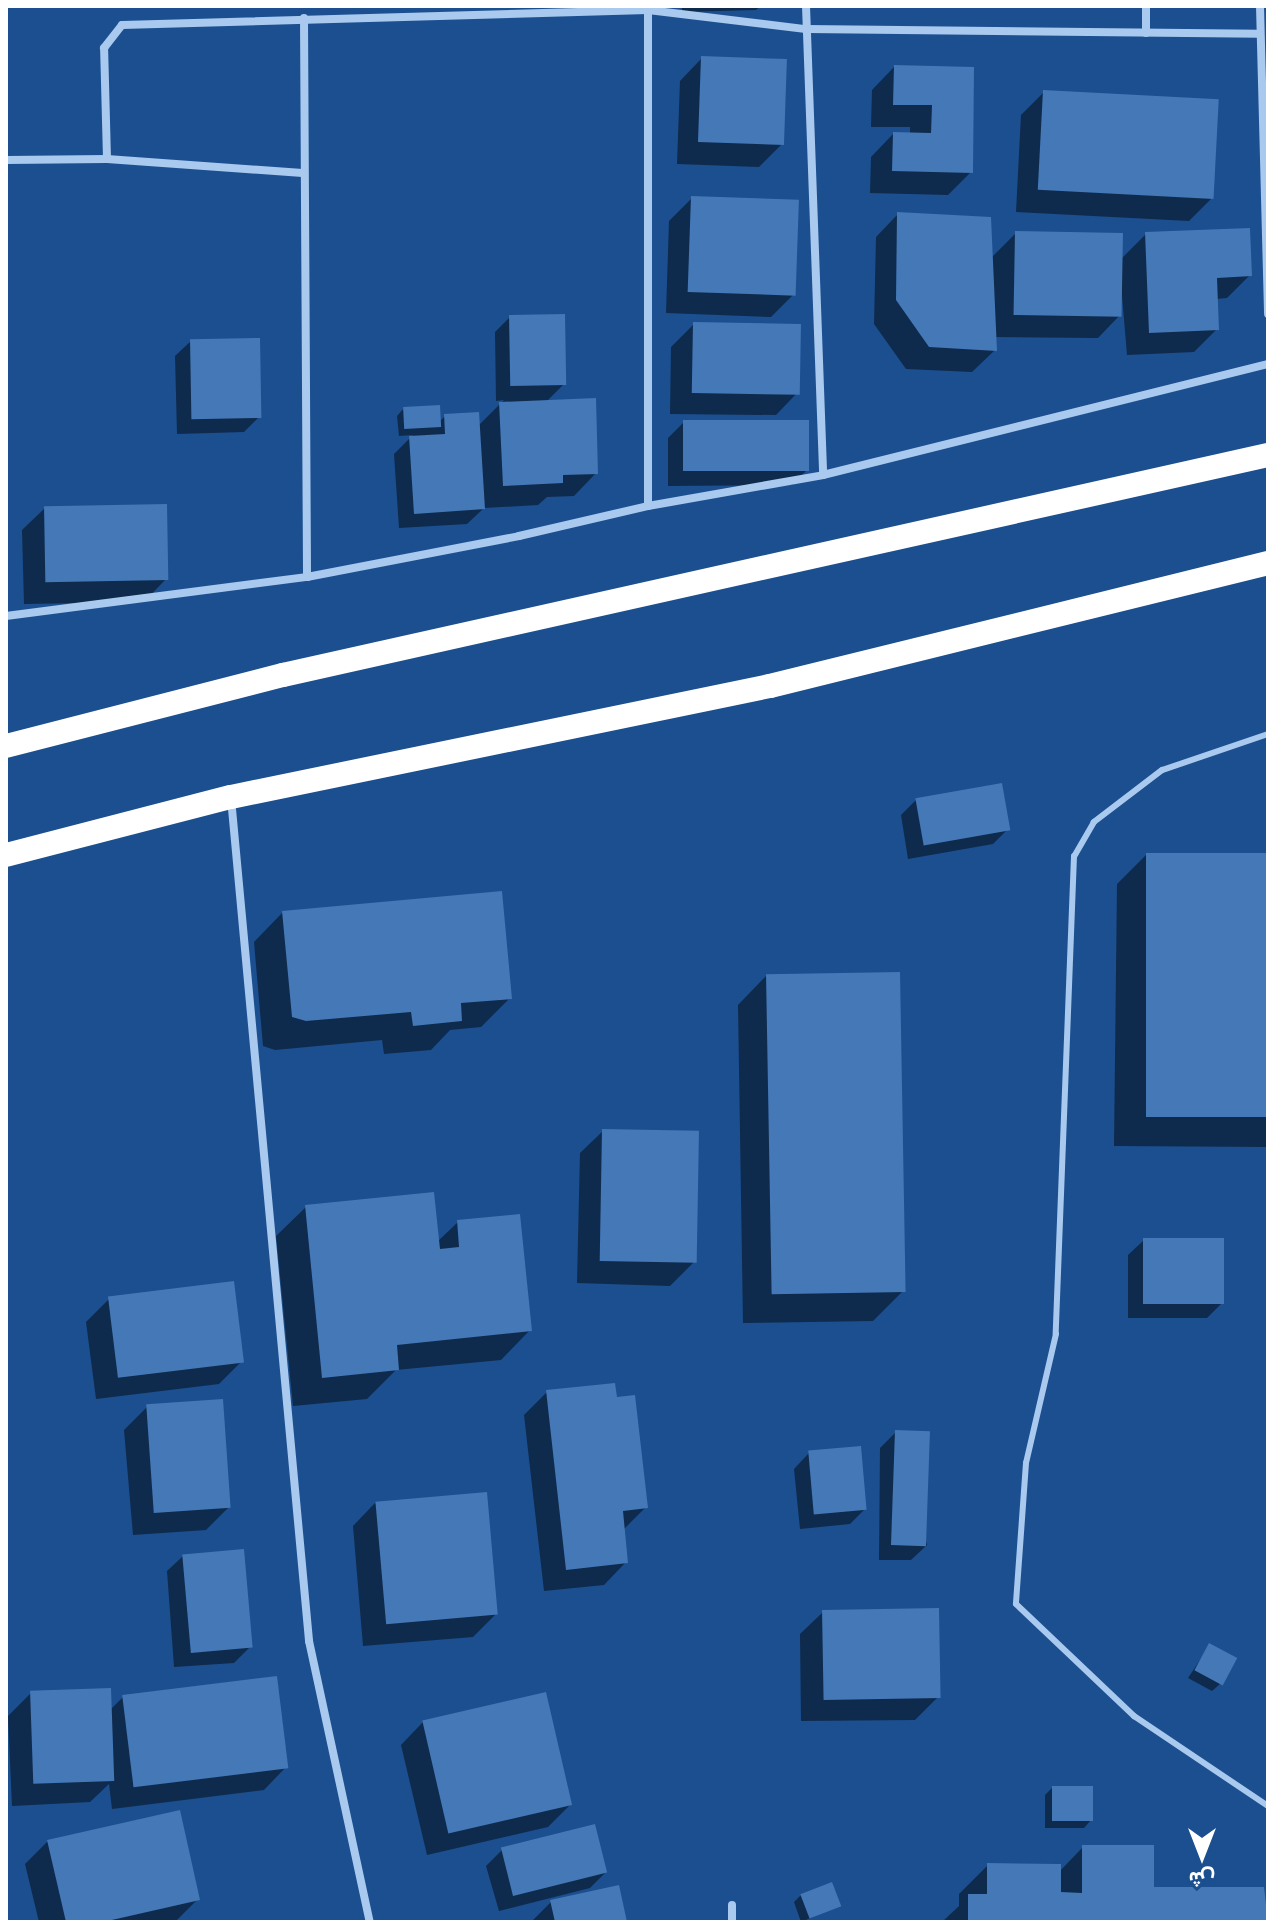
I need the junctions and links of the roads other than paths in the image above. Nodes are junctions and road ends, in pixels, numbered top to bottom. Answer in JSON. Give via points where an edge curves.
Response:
{"nodes":[{"id":1,"x":806,"y":6,"type":"edge"},
{"id":2,"x":1146,"y":6,"type":"edge"},
{"id":3,"x":1260,"y":6,"type":"edge"},
{"id":4,"x":648,"y":8,"type":"edge"},
{"id":5,"x":304,"y":18,"type":"junction"},
{"id":6,"x":806,"y":29,"type":"junction"},
{"id":7,"x":1146,"y":33,"type":"junction"},
{"id":8,"x":1259,"y":34,"type":"junction"},
{"id":9,"x":107,"y":159,"type":"junction"},
{"id":10,"x":6,"y":160,"type":"edge"},
{"id":11,"x":303,"y":173,"type":"junction"},
{"id":12,"x":1268,"y":314,"type":"edge"},
{"id":13,"x":1268,"y":364,"type":"edge"},
{"id":14,"x":1268,"y":455,"type":"edge"},
{"id":15,"x":823,"y":475,"type":"junction"},
{"id":16,"x":648,"y":506,"type":"junction"},
{"id":17,"x":1268,"y":563,"type":"edge"},
{"id":18,"x":307,"y":577,"type":"junction"},
{"id":19,"x":6,"y":616,"type":"edge"},
{"id":20,"x":1268,"y":734,"type":"edge"},
{"id":21,"x":6,"y":746,"type":"edge"},
{"id":22,"x":231,"y":797,"type":"junction"},
{"id":23,"x":6,"y":855,"type":"edge"},
{"id":24,"x":1268,"y":1806,"type":"edge"},
{"id":25,"x":732,"y":1905,"type":"dead end"},
{"id":26,"x":370,"y":1922,"type":"edge"},
{"id":27,"x":732,"y":1922,"type":"edge"}],
"edges":[{"from":1,"to":6,"type":"street"},
{"from":2,"to":7,"type":"street"},
{"from":3,"to":8,"type":"street"},
{"from":4,"to":5,"type":"street"},
{"from":4,"to":6,"type":"street"},
{"from":4,"to":16,"type":"street"},
{"from":5,"to":9,"type":"street","via":[[122,25],[104,48]]},
{"from":5,"to":11,"type":"street"},
{"from":6,"to":7,"type":"street"},
{"from":6,"to":15,"type":"street"},
{"from":7,"to":8,"type":"street"},
{"from":8,"to":12,"type":"street"},
{"from":9,"to":10,"type":"street"},
{"from":9,"to":11,"type":"street"},
{"from":11,"to":18,"type":"street"},
{"from":13,"to":15,"type":"street"},
{"from":14,"to":21,"type":"highway","via":[[283,675]]},
{"from":15,"to":16,"type":"street"},
{"from":16,"to":18,"type":"street"},
{"from":17,"to":22,"type":"highway","via":[[770,686]]},
{"from":18,"to":19,"type":"street"},
{"from":20,"to":24,"type":"lane","via":[[1162,770],[1094,822],[1074,856],[1056,1334],[1026,1463],[1016,1604],[1134,1716]]},
{"from":22,"to":23,"type":"highway"},
{"from":22,"to":26,"type":"street","via":[[309,1641]]},
{"from":25,"to":27,"type":"street"}]}
